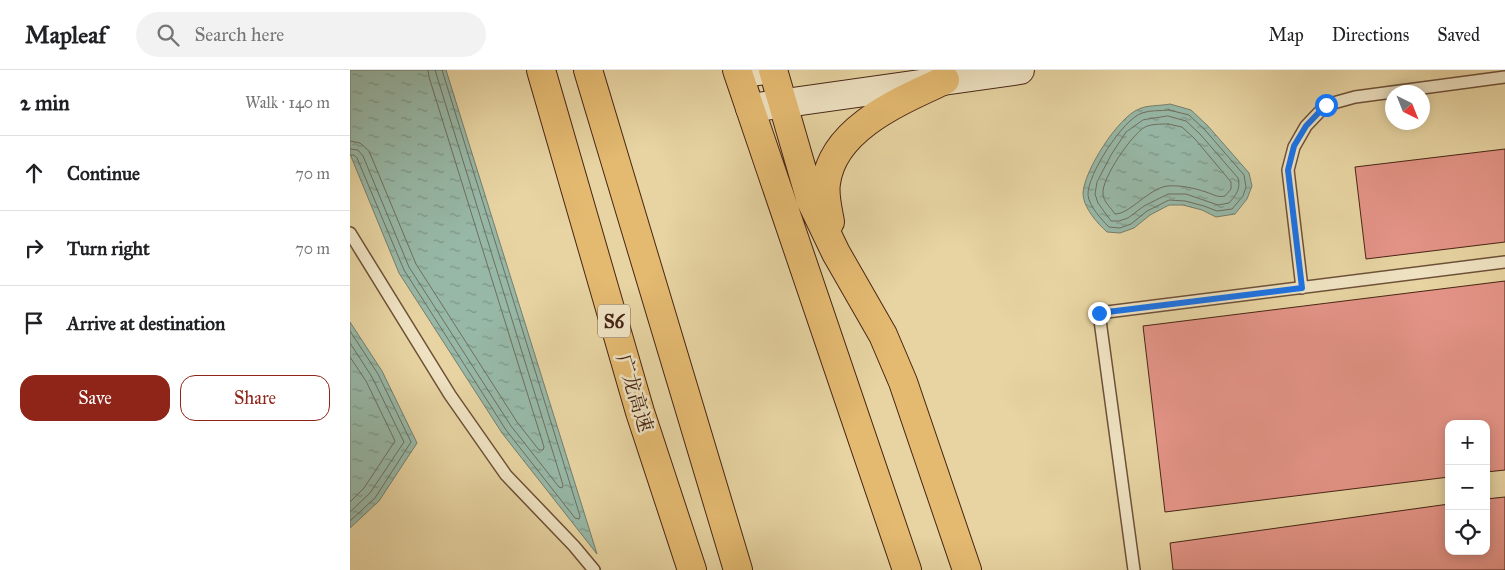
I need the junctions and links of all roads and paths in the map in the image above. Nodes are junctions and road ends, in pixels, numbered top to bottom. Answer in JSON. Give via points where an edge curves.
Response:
{"nodes":[{"id":1,"x":541,"y":70,"type":"edge"},
{"id":2,"x":588,"y":70,"type":"edge"},
{"id":3,"x":772,"y":70,"type":"edge"},
{"id":4,"x":1020,"y":70,"type":"edge"},
{"id":5,"x":747,"y":71,"type":"edge"},
{"id":6,"x":1505,"y":77,"type":"edge"},
{"id":7,"x":945,"y":80,"type":"junction"},
{"id":8,"x":782,"y":103,"type":"junction"},
{"id":9,"x":750,"y":108,"type":"junction"},
{"id":10,"x":350,"y":233,"type":"edge"},
{"id":11,"x":836,"y":252,"type":"junction"},
{"id":12,"x":1505,"y":262,"type":"edge"},
{"id":13,"x":1302,"y":288,"type":"junction"},
{"id":14,"x":594,"y":570,"type":"edge"},
{"id":15,"x":692,"y":570,"type":"edge"},
{"id":16,"x":738,"y":570,"type":"edge"},
{"id":17,"x":907,"y":570,"type":"edge"},
{"id":18,"x":967,"y":570,"type":"edge"},
{"id":19,"x":1134,"y":570,"type":"edge"}],
"edges":[{"from":1,"to":15,"type":"highway","name":"广龙高速","number":"S6","via":[[640,412]]},
{"from":2,"to":16,"type":"highway","number":"S6"},
{"from":3,"to":8,"type":"highway"},
{"from":4,"to":7,"type":"main road"},
{"from":5,"to":9,"type":"highway"},
{"from":6,"to":13,"type":"lane","via":[[1354,98],[1326,105],[1306,126],[1294,146],[1288,170]]},
{"from":7,"to":8,"type":"main road"},
{"from":7,"to":11,"type":"highway","via":[[904,99],[859,127],[835,153],[826,184]]},
{"from":8,"to":9,"type":"main road"},
{"from":8,"to":11,"type":"highway","via":[[811,201]]},
{"from":9,"to":17,"type":"highway"},
{"from":10,"to":14,"type":"lane","via":[[450,395],[506,476]]},
{"from":11,"to":18,"type":"highway","via":[[883,335],[903,382]]},
{"from":12,"to":13,"type":"lane"},
{"from":13,"to":19,"type":"lane","via":[[1099,313]]}]}
